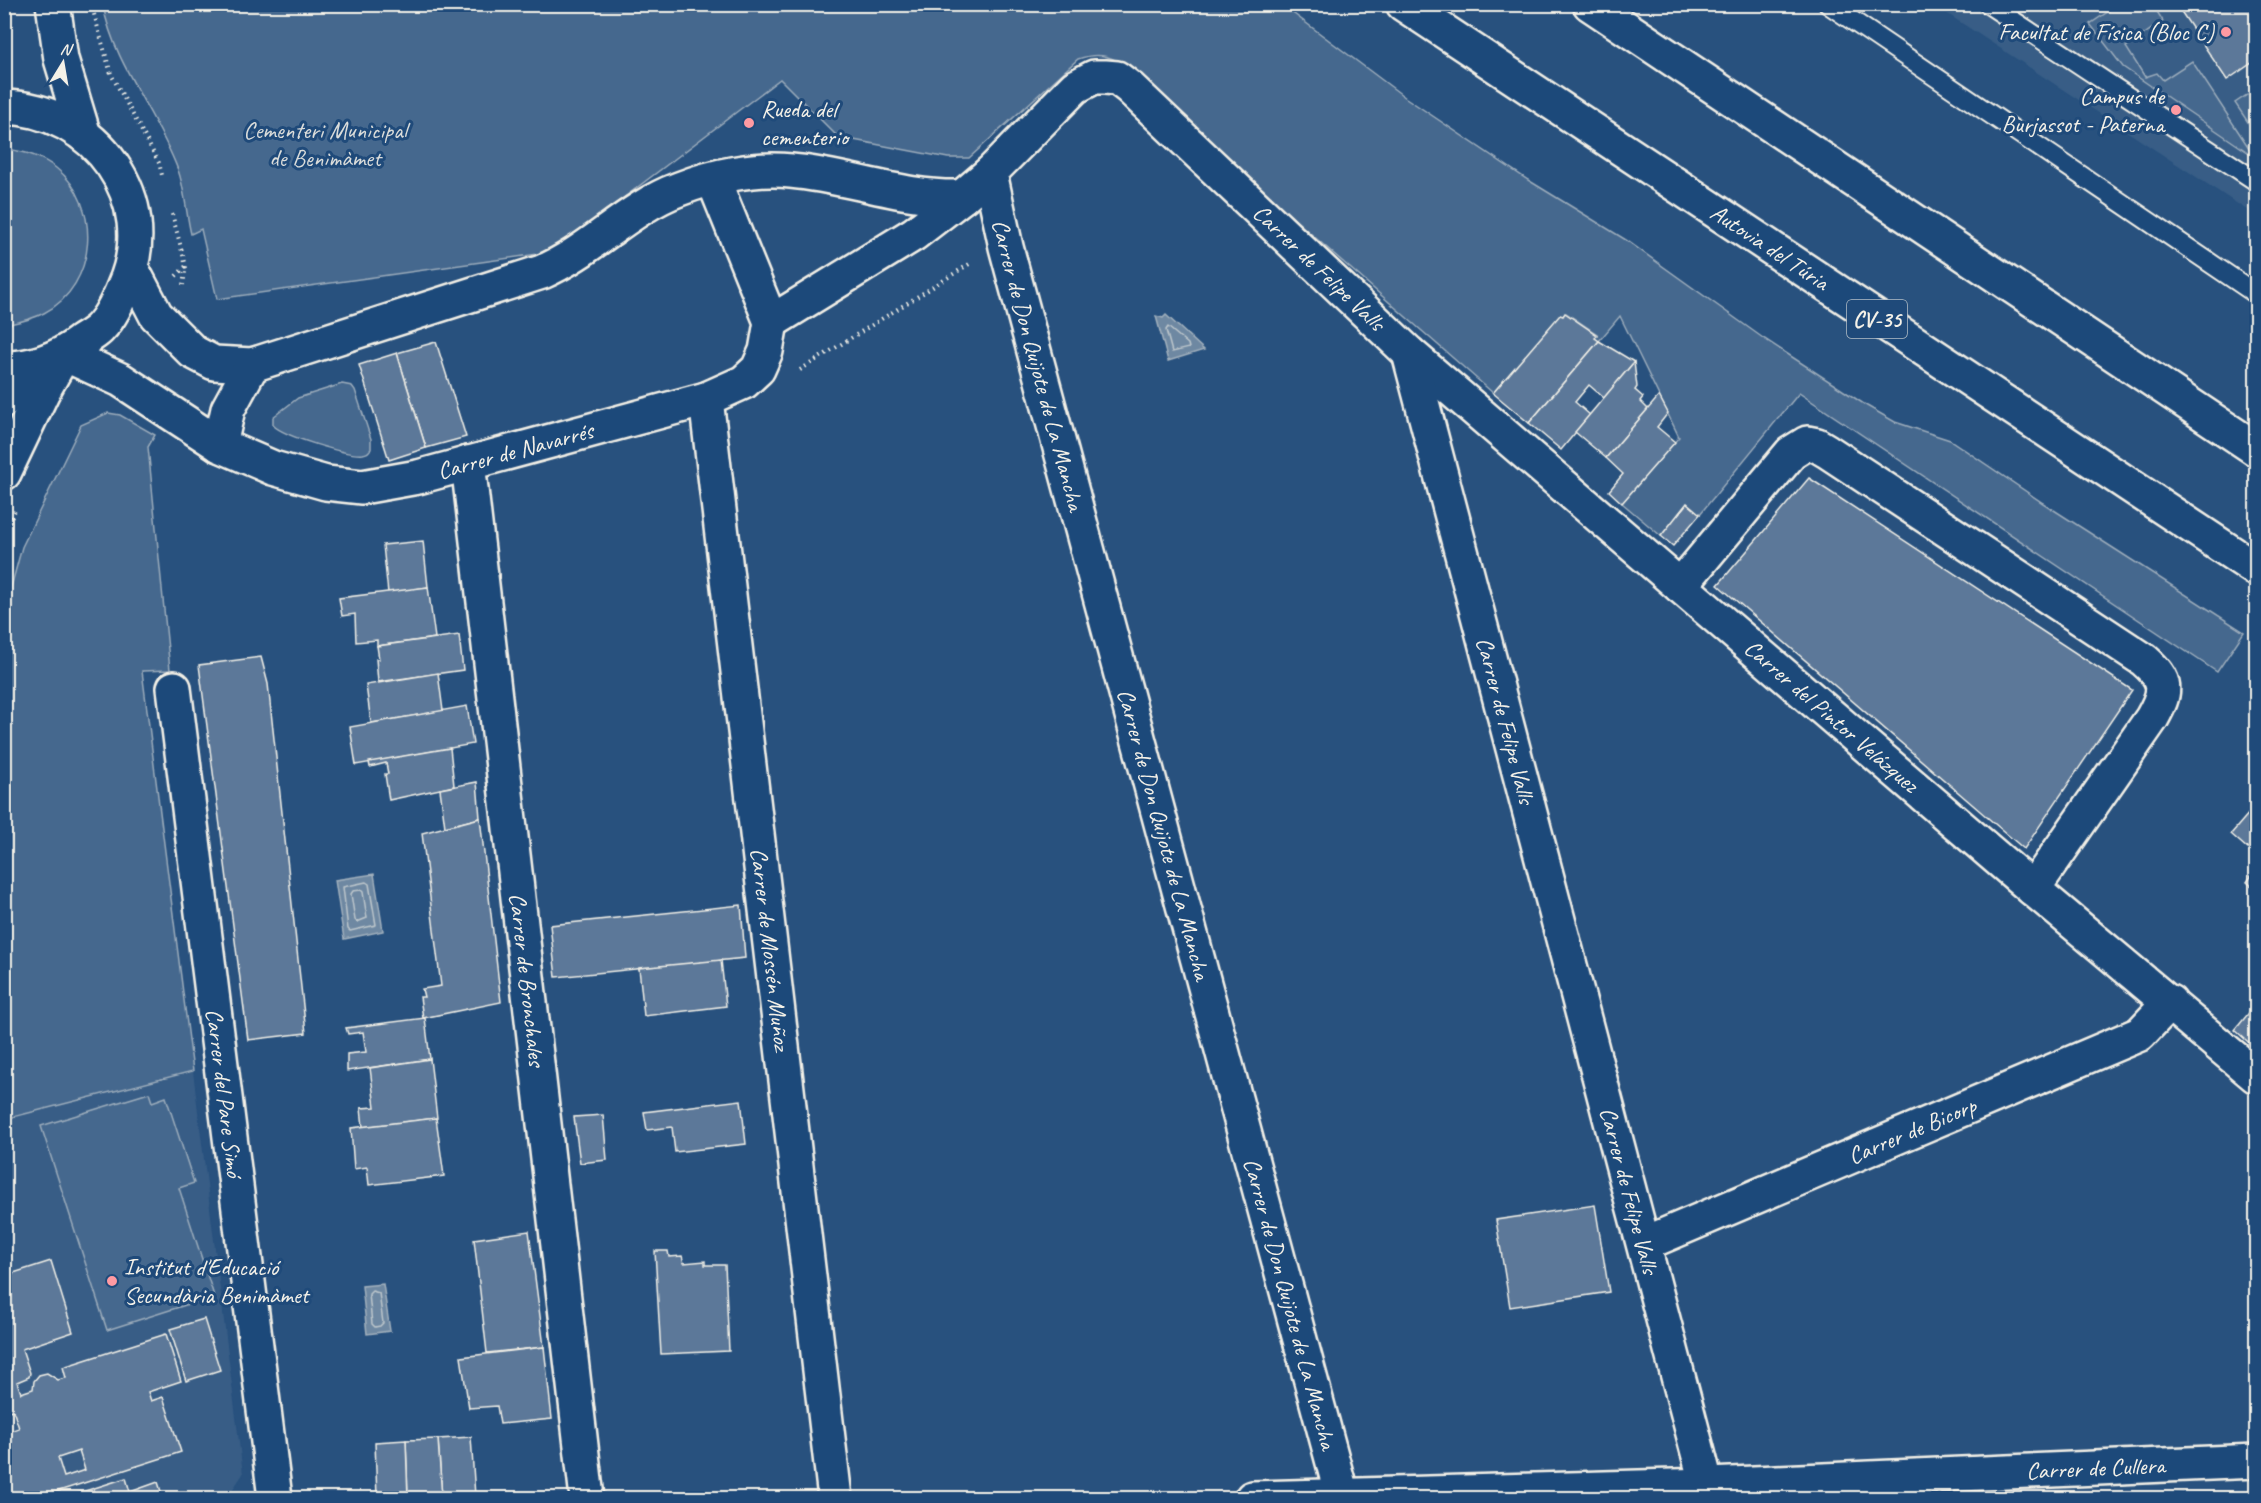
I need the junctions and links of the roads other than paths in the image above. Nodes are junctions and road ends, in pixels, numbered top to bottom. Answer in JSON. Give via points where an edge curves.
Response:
{"nodes":[{"id":1,"x":53,"y":4,"type":"edge"},
{"id":2,"x":1403,"y":4,"type":"edge"},
{"id":3,"x":1590,"y":4,"type":"edge"},
{"id":4,"x":1828,"y":4,"type":"edge"},
{"id":5,"x":1988,"y":4,"type":"edge"},
{"id":6,"x":4,"y":106,"type":"edge"},
{"id":7,"x":83,"y":132,"type":"junction"},
{"id":8,"x":990,"y":174,"type":"junction"},
{"id":9,"x":713,"y":179,"type":"junction"},
{"id":10,"x":2256,"y":181,"type":"edge"},
{"id":11,"x":962,"y":197,"type":"junction"},
{"id":12,"x":132,"y":269,"type":"junction"},
{"id":13,"x":2256,"y":294,"type":"edge"},
{"id":14,"x":771,"y":322,"type":"junction"},
{"id":15,"x":1409,"y":353,"type":"junction"},
{"id":16,"x":64,"y":354,"type":"junction"},
{"id":17,"x":252,"y":365,"type":"junction"},
{"id":18,"x":12,"y":368,"type":"edge"},
{"id":19,"x":706,"y":399,"type":"junction"},
{"id":20,"x":4,"y":400,"type":"edge"},
{"id":21,"x":220,"y":445,"type":"junction"},
{"id":22,"x":2256,"y":449,"type":"edge"},
{"id":23,"x":468,"y":462,"type":"junction"},
{"id":24,"x":4,"y":473,"type":"edge"},
{"id":25,"x":2256,"y":569,"type":"edge"},
{"id":26,"x":1680,"y":586,"type":"junction"},
{"id":27,"x":174,"y":688,"type":"dead end"},
{"id":28,"x":2032,"y":888,"type":"junction"},
{"id":29,"x":2170,"y":1002,"type":"junction"},
{"id":30,"x":2256,"y":1076,"type":"edge"},
{"id":31,"x":1644,"y":1244,"type":"junction"},
{"id":32,"x":2256,"y":1461,"type":"edge"},
{"id":33,"x":1709,"y":1492,"type":"edge"},
{"id":34,"x":1342,"y":1496,"type":"junction"},
{"id":35,"x":275,"y":1498,"type":"edge"},
{"id":36,"x":587,"y":1498,"type":"edge"},
{"id":37,"x":835,"y":1498,"type":"edge"},
{"id":38,"x":1252,"y":1498,"type":"edge"}],
"edges":[{"from":1,"to":7,"type":"main road","via":[[62,59]]},
{"from":2,"to":25,"type":"main road","name":"Autovia del Túria","number":"CV-35"},
{"from":3,"to":22,"type":"main road"},
{"from":4,"to":13,"type":"lane"},
{"from":5,"to":10,"type":"lane"},
{"from":6,"to":7,"type":"main road","via":[[55,116]]},
{"from":7,"to":12,"type":"main road","via":[[107,156],[124,185],[134,219]]},
{"from":8,"to":11,"type":"main road"},
{"from":8,"to":15,"type":"main road","name":"Carrer de Felipe Valls","via":[[1075,87],[1094,77],[1117,78]]},
{"from":8,"to":34,"type":"main road","name":"Carrer de Don Quijote de La Mancha","via":[[1006,247]]},
{"from":9,"to":11,"type":"main road","via":[[753,171],[790,170],[906,194]]},
{"from":9,"to":14,"type":"main road"},
{"from":9,"to":17,"type":"main road","via":[[649,202],[560,264],[542,272]]},
{"from":11,"to":14,"type":"main road","via":[[914,234]]},
{"from":12,"to":16,"type":"main road","via":[[114,309],[99,328]]},
{"from":12,"to":17,"type":"main road","via":[[156,315],[194,352],[214,363]]},
{"from":14,"to":19,"type":"main road","name":"Carrer de Navarrés","via":[[758,369],[744,382]]},
{"from":15,"to":26,"type":"main road","name":"Carrer del Pintor Velázquez"},
{"from":15,"to":31,"type":"main road","name":"Carrer de Felipe Valls"},
{"from":16,"to":18,"type":"main road"},
{"from":16,"to":21,"type":"main road","name":"Carrer de Navarrés","via":[[121,380]]},
{"from":16,"to":24,"type":"main road"},
{"from":17,"to":21,"type":"main road","via":[[228,409]]},
{"from":18,"to":20,"type":"main road"},
{"from":19,"to":23,"type":"main road","name":"Carrer de Navarrés"},
{"from":19,"to":37,"type":"main road","name":"Carrer de Mossén Muñoz"},
{"from":21,"to":23,"type":"main road","name":"Carrer de Navarrés","via":[[273,468],[326,483],[362,487],[418,477]]},
{"from":23,"to":36,"type":"main road","name":"Carrer de Bronchales"},
{"from":26,"to":28,"type":"main road","name":"Carrer del Pintor Velázquez"},
{"from":26,"to":28,"type":"main road","via":[[1791,453],[1807,443],[1827,451],[2144,660],[2164,686],[2161,702]]},
{"from":27,"to":35,"type":"main road","name":"Carrer del Pare Simó"},
{"from":28,"to":29,"type":"main road","name":"Carrer del Pintor Velázquez"},
{"from":29,"to":30,"type":"main road","name":"Carrer del Pintor Velázquez"},
{"from":29,"to":31,"type":"main road","name":"Carrer de Bicorp","via":[[2140,1034]]},
{"from":31,"to":33,"type":"main road","name":"Carrer de Felipe Valls"},
{"from":32,"to":33,"type":"main road","name":"Carrer de Cullera"},
{"from":33,"to":34,"type":"main road","name":"Carrer de Cullera"},
{"from":34,"to":38,"type":"main road","name":"Carrer de Cullera"}]}
